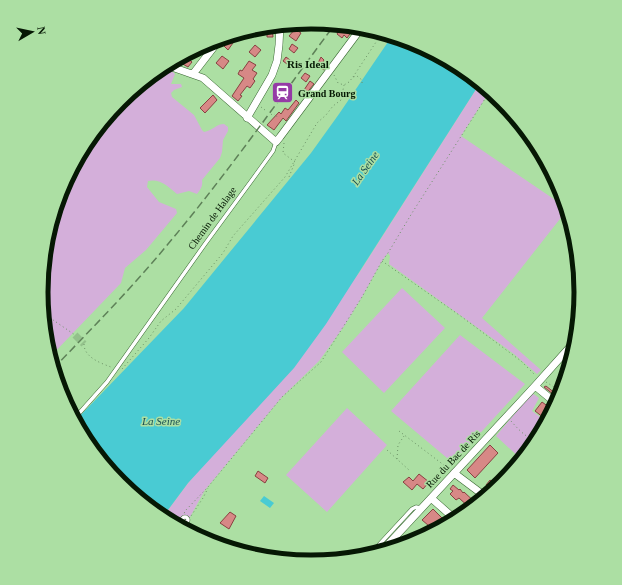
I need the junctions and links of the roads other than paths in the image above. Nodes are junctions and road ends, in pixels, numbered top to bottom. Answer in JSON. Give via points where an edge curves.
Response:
{"nodes":[{"id":1,"x":280,"y":31,"type":"edge"},
{"id":2,"x":357,"y":33,"type":"edge"},
{"id":3,"x":213,"y":48,"type":"edge"},
{"id":4,"x":174,"y":68,"type":"edge"},
{"id":5,"x":193,"y":74,"type":"junction"},
{"id":6,"x":247,"y":118,"type":"junction"},
{"id":7,"x":278,"y":140,"type":"junction"},
{"id":8,"x":568,"y":349,"type":"edge"},
{"id":9,"x":535,"y":386,"type":"junction"},
{"id":10,"x":551,"y":399,"type":"edge"},
{"id":11,"x":78,"y":415,"type":"edge"},
{"id":12,"x":454,"y":473,"type":"junction"},
{"id":13,"x":482,"y":494,"type":"edge"},
{"id":14,"x":431,"y":498,"type":"junction"},
{"id":15,"x":422,"y":508,"type":"junction"},
{"id":16,"x":451,"y":516,"type":"edge"},
{"id":17,"x":388,"y":544,"type":"edge"},
{"id":18,"x":376,"y":548,"type":"edge"}],
"edges":[{"from":1,"to":6,"type":"street","via":[[277,61],[272,75]]},
{"from":2,"to":7,"type":"street","name":"Chemin de Halage"},
{"from":3,"to":5,"type":"street"},
{"from":4,"to":5,"type":"street"},
{"from":5,"to":6,"type":"street","via":[[207,81]]},
{"from":6,"to":7,"type":"street"},
{"from":7,"to":11,"type":"lane","name":"Chemin de Halage","via":[[107,382]]},
{"from":8,"to":9,"type":"street","name":"Rue du Bac de Ris"},
{"from":9,"to":10,"type":"street"},
{"from":9,"to":12,"type":"street","name":"Rue du Bac de Ris"},
{"from":12,"to":13,"type":"street"},
{"from":12,"to":14,"type":"street","name":"Rue du Bac de Ris"},
{"from":14,"to":15,"type":"street","name":"Rue du Bac de Ris"},
{"from":14,"to":16,"type":"street"},
{"from":15,"to":17,"type":"street","name":"Rue du Bac de Ris"},
{"from":15,"to":18,"type":"lane","via":[[412,509]]}]}
